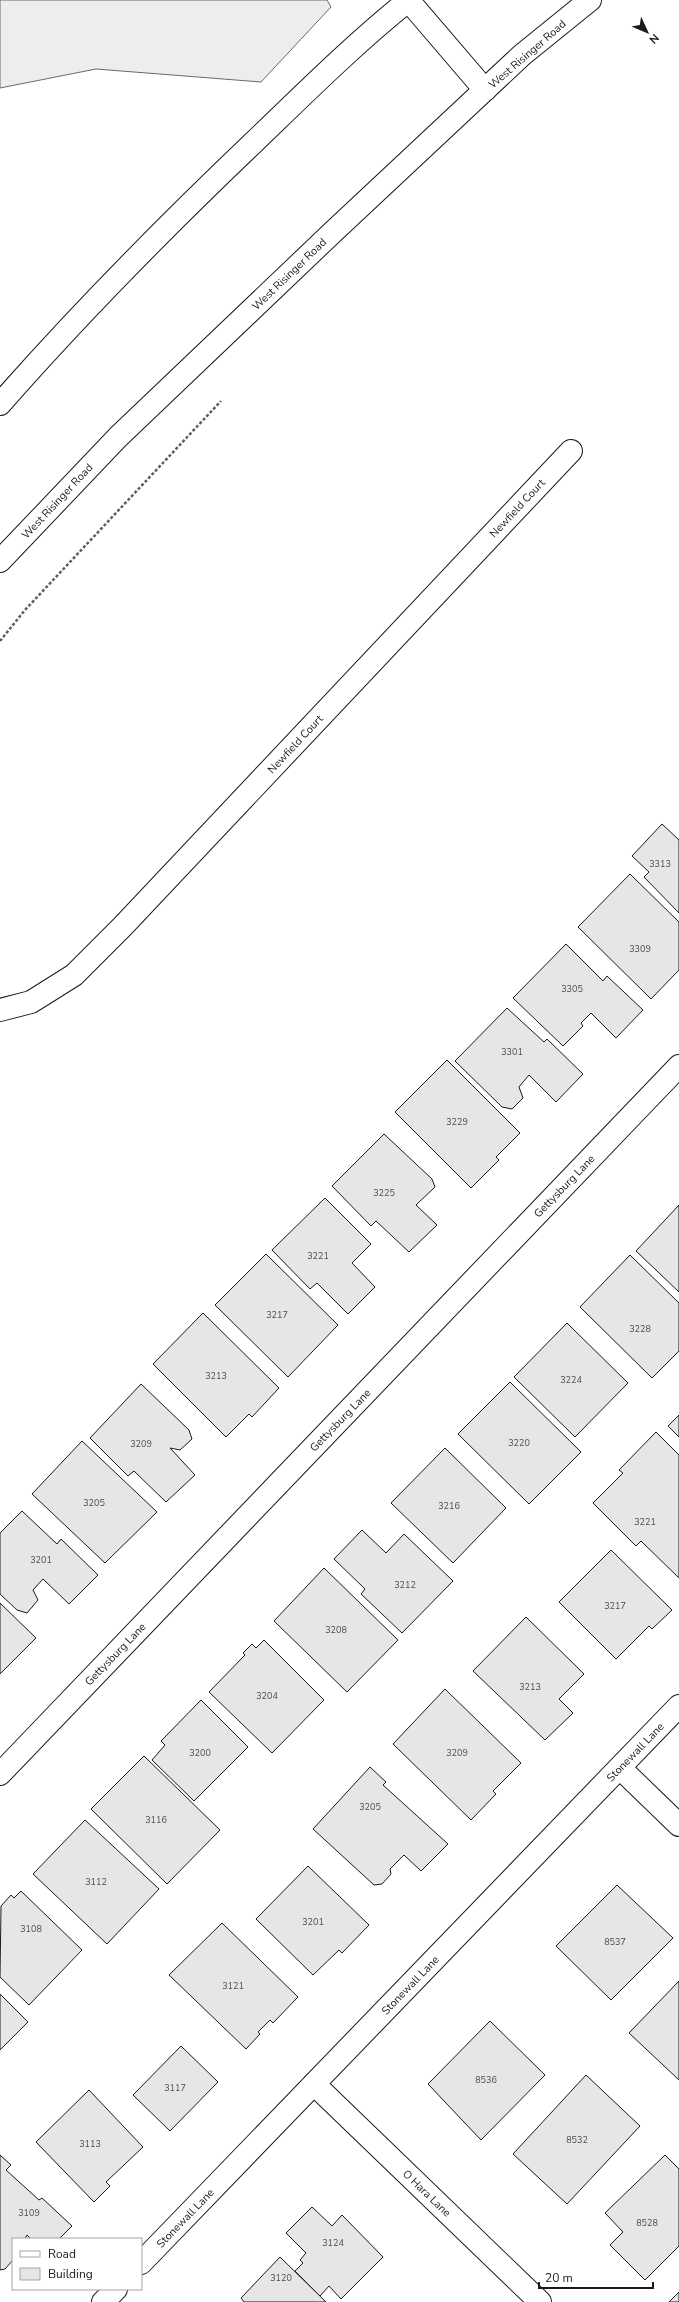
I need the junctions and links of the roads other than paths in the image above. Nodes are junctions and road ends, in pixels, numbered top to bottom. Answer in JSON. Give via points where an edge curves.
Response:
{"nodes":[{"id":1,"x":408,"y":0,"type":"edge"},
{"id":2,"x":590,"y":0,"type":"edge"},
{"id":3,"x":485,"y":90,"type":"junction"},
{"id":4,"x":0,"y":404,"type":"edge"},
{"id":5,"x":570,"y":450,"type":"dead end"},
{"id":6,"x":0,"y":561,"type":"edge"},
{"id":7,"x":0,"y":1010,"type":"edge"},
{"id":8,"x":679,"y":1066,"type":"edge"},
{"id":9,"x":679,"y":1706,"type":"edge"},
{"id":10,"x":620,"y":1768,"type":"junction"},
{"id":11,"x":0,"y":1774,"type":"edge"},
{"id":12,"x":679,"y":1825,"type":"edge"},
{"id":13,"x":314,"y":2084,"type":"junction"},
{"id":14,"x":142,"y":2262,"type":"edge"},
{"id":15,"x":115,"y":2290,"type":"edge"},
{"id":16,"x":103,"y":2302,"type":"edge"},
{"id":17,"x":540,"y":2302,"type":"edge"}],
"edges":[{"from":1,"to":3,"type":"street"},
{"from":1,"to":4,"type":"street","via":[[369,32],[161,231],[39,359]]},
{"from":2,"to":3,"type":"street","name":"West Risinger Road","via":[[522,55]]},
{"from":3,"to":6,"type":"street","name":"West Risinger Road","via":[[118,437]]},
{"from":5,"to":7,"type":"street","name":"Newfield Court","via":[[74,975],[31,1002]]},
{"from":8,"to":11,"type":"street","name":"Gettysburg Lane"},
{"from":9,"to":10,"type":"street","name":"Stonewall Lane"},
{"from":10,"to":12,"type":"street"},
{"from":10,"to":13,"type":"street","name":"Stonewall Lane"},
{"from":13,"to":14,"type":"street","name":"Stonewall Lane"},
{"from":13,"to":17,"type":"street","name":"O Hara Lane"},
{"from":15,"to":16,"type":"street"}]}
